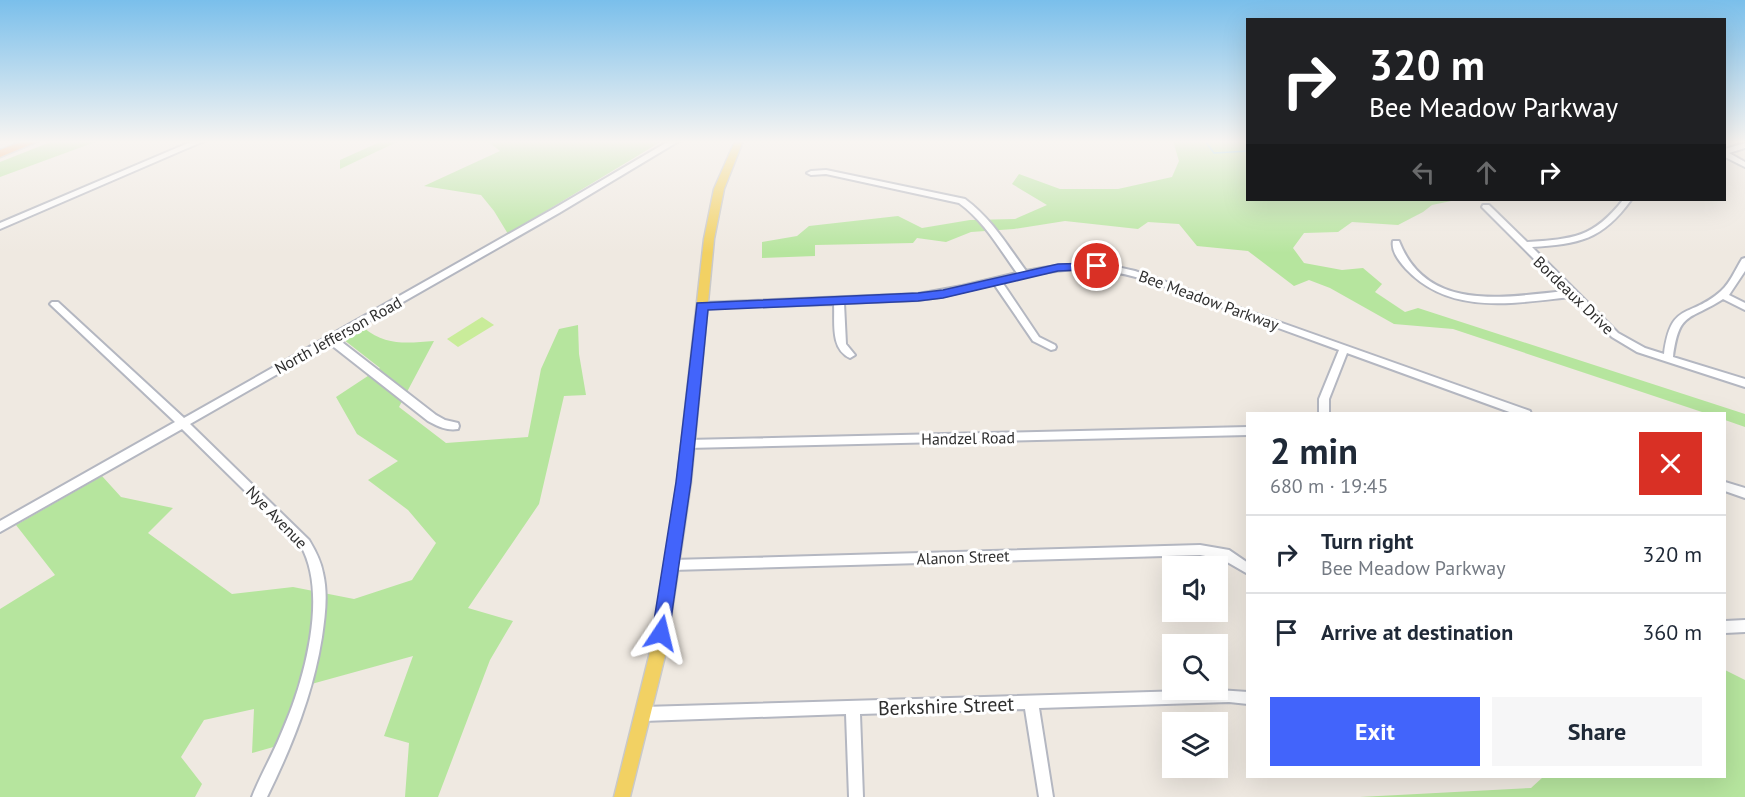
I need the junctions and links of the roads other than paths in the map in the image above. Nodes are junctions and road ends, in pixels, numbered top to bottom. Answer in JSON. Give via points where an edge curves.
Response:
{"nodes":[{"id":1,"x":112,"y":178,"type":"edge"},
{"id":2,"x":610,"y":178,"type":"edge"},
{"id":3,"x":724,"y":178,"type":"edge"},
{"id":4,"x":855,"y":178,"type":"edge"},
{"id":5,"x":1626,"y":201,"type":"edge"},
{"id":6,"x":1486,"y":207,"type":"dead end"},
{"id":7,"x":0,"y":226,"type":"edge"},
{"id":8,"x":1396,"y":243,"type":"dead end"},
{"id":9,"x":1524,"y":245,"type":"junction"},
{"id":10,"x":1745,"y":261,"type":"edge"},
{"id":11,"x":1024,"y":275,"type":"junction"},
{"id":12,"x":997,"y":282,"type":"junction"},
{"id":13,"x":1571,"y":294,"type":"junction"},
{"id":14,"x":1722,"y":295,"type":"junction"},
{"id":15,"x":838,"y":300,"type":"junction"},
{"id":16,"x":55,"y":304,"type":"dead end"},
{"id":17,"x":702,"y":306,"type":"junction"},
{"id":18,"x":1745,"y":307,"type":"edge"},
{"id":19,"x":331,"y":339,"type":"junction"},
{"id":20,"x":1051,"y":347,"type":"dead end"},
{"id":21,"x":1344,"y":349,"type":"junction"},
{"id":22,"x":850,"y":355,"type":"dead end"},
{"id":23,"x":1668,"y":358,"type":"junction"},
{"id":24,"x":1745,"y":383,"type":"edge"},
{"id":25,"x":1324,"y":412,"type":"edge"},
{"id":26,"x":1520,"y":412,"type":"edge"},
{"id":27,"x":182,"y":423,"type":"junction"},
{"id":28,"x":454,"y":426,"type":"dead end"},
{"id":29,"x":1246,"y":431,"type":"edge"},
{"id":30,"x":687,"y":444,"type":"junction"},
{"id":31,"x":1726,"y":486,"type":"edge"},
{"id":32,"x":1745,"y":493,"type":"edge"},
{"id":33,"x":0,"y":527,"type":"edge"},
{"id":34,"x":672,"y":566,"type":"junction"},
{"id":35,"x":1246,"y":567,"type":"edge"},
{"id":36,"x":1745,"y":626,"type":"edge"},
{"id":37,"x":1726,"y":627,"type":"edge"},
{"id":38,"x":1246,"y":698,"type":"edge"},
{"id":39,"x":1031,"y":704,"type":"junction"},
{"id":40,"x":853,"y":709,"type":"junction"},
{"id":41,"x":643,"y":714,"type":"junction"},
{"id":42,"x":259,"y":797,"type":"edge"},
{"id":43,"x":622,"y":797,"type":"edge"},
{"id":44,"x":856,"y":797,"type":"edge"},
{"id":45,"x":1046,"y":797,"type":"edge"}],
"edges":[{"from":1,"to":7,"type":"street"},
{"from":2,"to":19,"type":"street","name":"North Jefferson Road"},
{"from":3,"to":17,"type":"main road","via":[[714,213]]},
{"from":4,"to":11,"type":"street","via":[[962,201],[981,217]]},
{"from":5,"to":9,"type":"street","via":[[1611,222],[1597,232],[1569,241]]},
{"from":6,"to":9,"type":"street","name":"Bordeaux Drive"},
{"from":8,"to":13,"type":"street","via":[[1397,252],[1417,277],[1459,297],[1486,301]]},
{"from":9,"to":13,"type":"street","name":"Bordeaux Drive"},
{"from":10,"to":14,"type":"street"},
{"from":11,"to":12,"type":"street","name":"Bee Meadow Parkway"},
{"from":11,"to":21,"type":"street","name":"Bee Meadow Parkway","via":[[1067,267],[1123,270]]},
{"from":12,"to":15,"type":"street","name":"Bee Meadow Parkway","via":[[934,295]]},
{"from":12,"to":20,"type":"street","via":[[1036,339]]},
{"from":13,"to":23,"type":"street","name":"Bordeaux Drive","via":[[1615,335],[1641,350]]},
{"from":14,"to":18,"type":"street"},
{"from":14,"to":23,"type":"street","via":[[1681,315],[1674,323]]},
{"from":15,"to":17,"type":"street","name":"Bee Meadow Parkway"},
{"from":15,"to":22,"type":"street","via":[[841,345]]},
{"from":16,"to":27,"type":"street","name":"Nye Avenue"},
{"from":17,"to":30,"type":"main road"},
{"from":19,"to":27,"type":"street","name":"North Jefferson Road"},
{"from":19,"to":28,"type":"street","via":[[432,418]]},
{"from":21,"to":25,"type":"street","via":[[1324,399]]},
{"from":21,"to":26,"type":"street","name":"Bee Meadow Parkway"},
{"from":23,"to":24,"type":"street","name":"Bordeaux Drive"},
{"from":27,"to":33,"type":"street","name":"North Jefferson Road"},
{"from":27,"to":42,"type":"street","name":"Nye Avenue","via":[[305,543],[316,562],[319,611],[312,668],[292,729]]},
{"from":29,"to":30,"type":"street","name":"Handzel Road"},
{"from":30,"to":34,"type":"main road"},
{"from":31,"to":32,"type":"street"},
{"from":34,"to":35,"type":"street","name":"Alanon Street","via":[[1200,550],[1225,554]]},
{"from":34,"to":41,"type":"main road"},
{"from":36,"to":37,"type":"street"},
{"from":38,"to":39,"type":"street","name":"Berkshire Street"},
{"from":39,"to":40,"type":"street","name":"Berkshire Street"},
{"from":39,"to":45,"type":"street"},
{"from":40,"to":41,"type":"street","name":"Berkshire Street"},
{"from":40,"to":44,"type":"street"},
{"from":41,"to":43,"type":"main road"}]}
